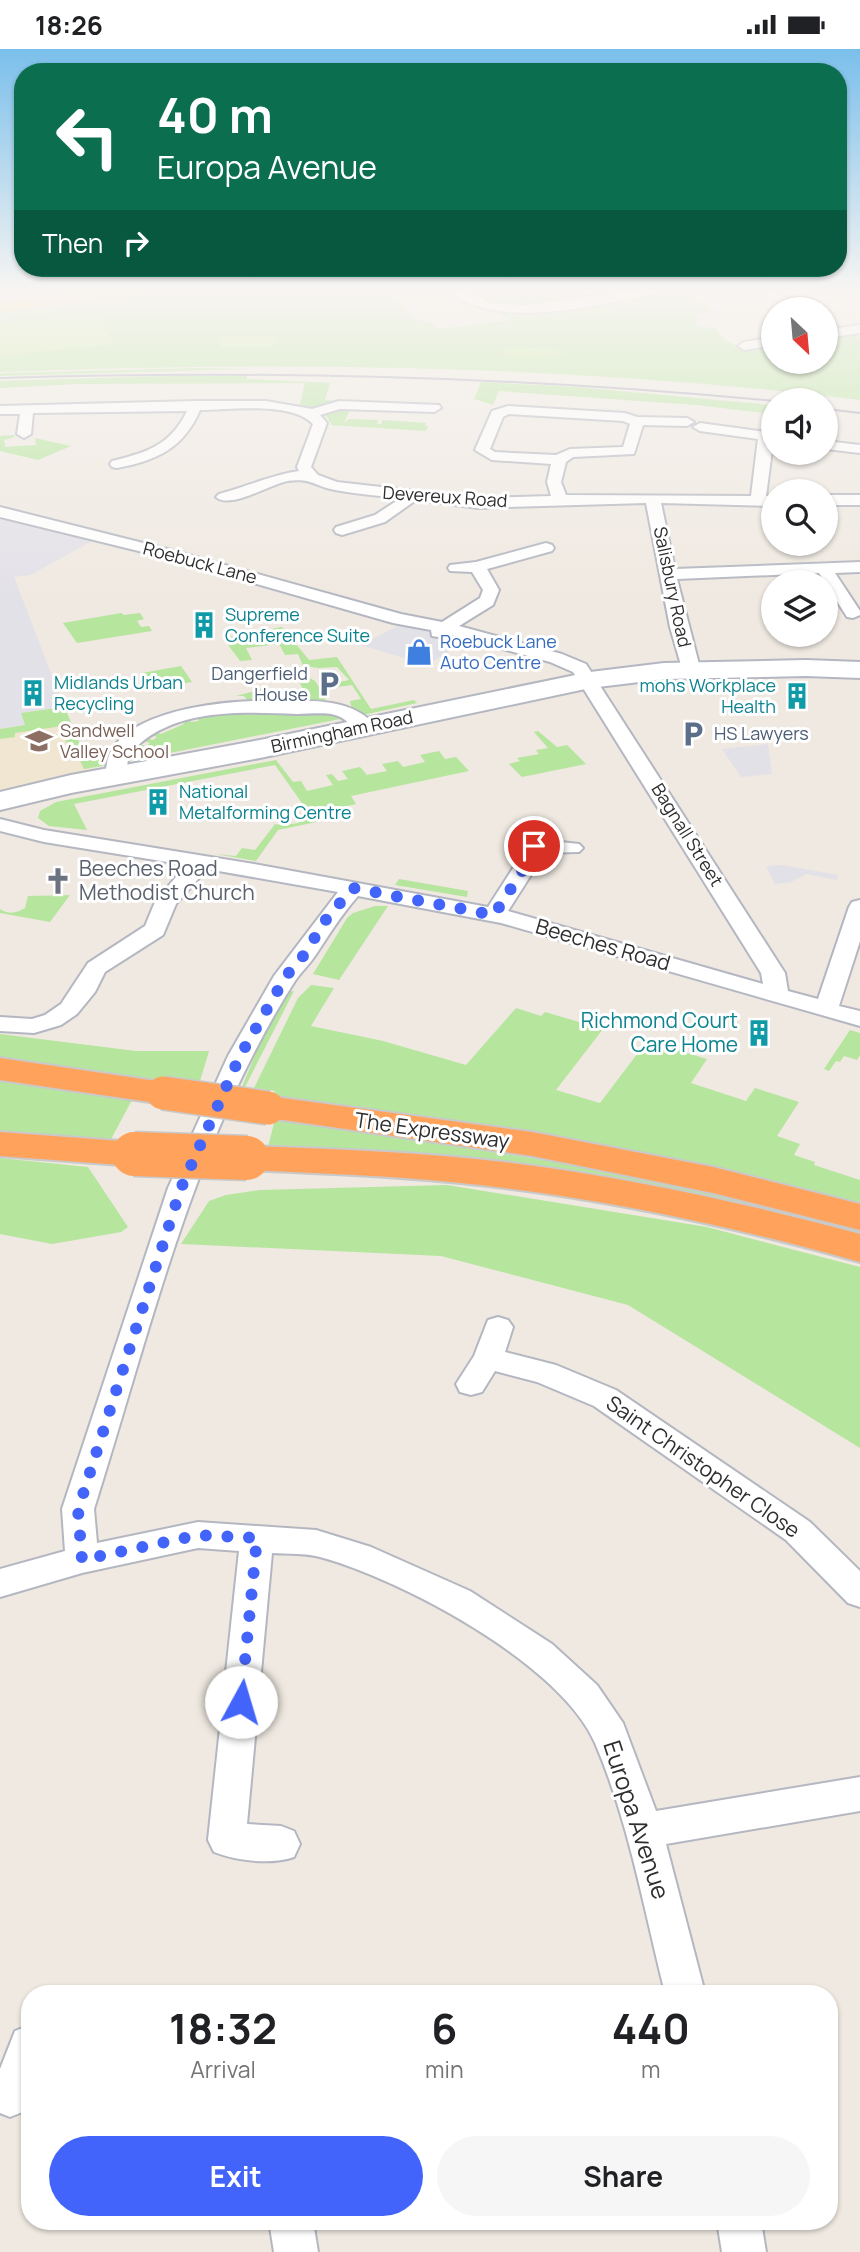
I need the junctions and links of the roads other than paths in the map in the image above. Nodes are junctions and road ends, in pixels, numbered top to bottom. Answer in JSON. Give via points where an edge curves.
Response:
{"nodes":[{"id":1,"x":196,"y":405,"type":"junction"},
{"id":2,"x":434,"y":408,"type":"dead end"},
{"id":3,"x":27,"y":409,"type":"junction"},
{"id":4,"x":0,"y":410,"type":"edge"},
{"id":5,"x":311,"y":414,"type":"junction"},
{"id":6,"x":636,"y":421,"type":"junction"},
{"id":7,"x":694,"y":424,"type":"joint"},
{"id":8,"x":24,"y":434,"type":"dead end"},
{"id":9,"x":761,"y":435,"type":"edge"},
{"id":10,"x":838,"y":446,"type":"edge"},
{"id":11,"x":860,"y":449,"type":"edge"},
{"id":12,"x":620,"y":454,"type":"junction"},
{"id":13,"x":559,"y":460,"type":"junction"},
{"id":14,"x":117,"y":464,"type":"dead end"},
{"id":15,"x":623,"y":470,"type":"dead end"},
{"id":16,"x":308,"y":474,"type":"junction"},
{"id":17,"x":412,"y":496,"type":"junction"},
{"id":18,"x":224,"y":497,"type":"dead end"},
{"id":19,"x":560,"y":500,"type":"junction"},
{"id":20,"x":838,"y":500,"type":"edge"},
{"id":21,"x":860,"y":500,"type":"edge"},
{"id":22,"x":653,"y":501,"type":"junction"},
{"id":23,"x":761,"y":501,"type":"edge"},
{"id":24,"x":0,"y":512,"type":"edge"},
{"id":25,"x":342,"y":530,"type":"dead end"},
{"id":26,"x":546,"y":548,"type":"dead end"},
{"id":27,"x":477,"y":567,"type":"junction"},
{"id":28,"x":860,"y":567,"type":"edge"},
{"id":29,"x":456,"y":568,"type":"dead end"},
{"id":30,"x":824,"y":569,"type":"junction"},
{"id":31,"x":669,"y":573,"type":"junction"},
{"id":32,"x":853,"y":613,"type":"dead end"},
{"id":33,"x":400,"y":619,"type":"joint"},
{"id":34,"x":448,"y":634,"type":"junction"},
{"id":35,"x":860,"y":670,"type":"edge"},
{"id":36,"x":692,"y":672,"type":"junction"},
{"id":37,"x":594,"y":677,"type":"junction"},
{"id":38,"x":366,"y":727,"type":"junction"},
{"id":39,"x":116,"y":775,"type":"junction"},
{"id":40,"x":6,"y":806,"type":"edge"},
{"id":41,"x":572,"y":848,"type":"dead end"},
{"id":42,"x":201,"y":862,"type":"junction"},
{"id":43,"x":327,"y":884,"type":"junction"},
{"id":44,"x":353,"y":888,"type":"junction"},
{"id":45,"x":860,"y":907,"type":"edge"},
{"id":46,"x":494,"y":915,"type":"junction"},
{"id":47,"x":286,"y":976,"type":"junction"},
{"id":48,"x":778,"y":993,"type":"junction"},
{"id":49,"x":826,"y":1010,"type":"junction"},
{"id":50,"x":860,"y":1019,"type":"edge"},
{"id":51,"x":0,"y":1024,"type":"edge"},
{"id":52,"x":0,"y":1069,"type":"edge"},
{"id":53,"x":0,"y":1144,"type":"edge"},
{"id":54,"x":860,"y":1217,"type":"edge"},
{"id":55,"x":860,"y":1248,"type":"edge"},
{"id":56,"x":498,"y":1327,"type":"dead end"},
{"id":57,"x":488,"y":1358,"type":"junction"},
{"id":58,"x":471,"y":1384,"type":"dead end"},
{"id":59,"x":257,"y":1538,"type":"junction"},
{"id":60,"x":82,"y":1560,"type":"junction"},
{"id":61,"x":0,"y":1583,"type":"edge"},
{"id":62,"x":860,"y":1593,"type":"edge"},
{"id":63,"x":860,"y":1794,"type":"edge"},
{"id":64,"x":644,"y":1830,"type":"junction"},
{"id":65,"x":281,"y":1844,"type":"dead end"},
{"id":66,"x":683,"y":1985,"type":"edge"},
{"id":67,"x":21,"y":2068,"type":"edge"},
{"id":68,"x":10,"y":2096,"type":"dead end"},
{"id":69,"x":292,"y":2230,"type":"edge"},
{"id":70,"x":740,"y":2230,"type":"edge"},
{"id":71,"x":296,"y":2252,"type":"edge"},
{"id":72,"x":744,"y":2252,"type":"edge"}],
"edges":[{"from":1,"to":3,"type":"street"},
{"from":1,"to":5,"type":"street","via":[[278,406]]},
{"from":1,"to":14,"type":"street","via":[[170,446]]},
{"from":2,"to":5,"type":"street","via":[[339,405]]},
{"from":3,"to":4,"type":"street"},
{"from":3,"to":8,"type":"street"},
{"from":5,"to":16,"type":"street","via":[[320,428],[304,467]]},
{"from":6,"to":7,"type":"street"},
{"from":6,"to":12,"type":"street","via":[[629,451]]},
{"from":6,"to":13,"type":"street","via":[[508,410],[497,414],[482,450],[492,456]]},
{"from":7,"to":9,"type":"street"},
{"from":10,"to":11,"type":"street"},
{"from":12,"to":13,"type":"street","via":[[570,453]]},
{"from":12,"to":15,"type":"street","via":[[625,461]]},
{"from":13,"to":19,"type":"street","via":[[554,481]]},
{"from":16,"to":17,"type":"street","name":"Devereux Road","via":[[335,486]]},
{"from":16,"to":18,"type":"street","via":[[275,479]]},
{"from":17,"to":19,"type":"street","name":"Devereux Road","via":[[494,503]]},
{"from":17,"to":25,"type":"street","via":[[391,513]]},
{"from":19,"to":22,"type":"street","name":"Devereux Road"},
{"from":20,"to":21,"type":"street"},
{"from":22,"to":23,"type":"street","name":"Devereux Road"},
{"from":22,"to":31,"type":"street","name":"Salisbury Road"},
{"from":24,"to":33,"type":"street","name":"Roebuck Lane"},
{"from":26,"to":27,"type":"street"},
{"from":27,"to":29,"type":"street"},
{"from":27,"to":34,"type":"street","via":[[491,590],[487,601]]},
{"from":28,"to":30,"type":"street"},
{"from":30,"to":31,"type":"street"},
{"from":30,"to":32,"type":"street"},
{"from":31,"to":36,"type":"street","name":"Salisbury Road"},
{"from":33,"to":34,"type":"street","name":"Roebuck Lane"},
{"from":34,"to":37,"type":"street","name":"Roebuck Lane"},
{"from":35,"to":36,"type":"street","name":"Birmingham Road"},
{"from":36,"to":37,"type":"street","name":"Birmingham Road","via":[[669,677]]},
{"from":37,"to":38,"type":"street","name":"Birmingham Road"},
{"from":37,"to":48,"type":"street","name":"Bagnall Street","via":[[773,973]]},
{"from":38,"to":39,"type":"street","name":"Birmingham Road"},
{"from":38,"to":39,"type":"street","via":[[335,709],[249,706],[176,717],[152,725],[124,748],[114,763]]},
{"from":39,"to":40,"type":"street","name":"Birmingham Road","via":[[71,784]]},
{"from":40,"to":42,"type":"street","name":"Beeches Road","via":[[44,836]]},
{"from":41,"to":46,"type":"street","via":[[533,838],[526,865]]},
{"from":42,"to":43,"type":"street","name":"Beeches Road"},
{"from":42,"to":51,"type":"street","via":[[166,902],[155,930],[101,963],[80,997],[62,1015],[34,1026]]},
{"from":43,"to":44,"type":"street","name":"Beeches Road"},
{"from":43,"to":47,"type":"street","via":[[289,955]]},
{"from":44,"to":46,"type":"street","name":"Beeches Road"},
{"from":44,"to":47,"type":"street"},
{"from":45,"to":49,"type":"street"},
{"from":46,"to":48,"type":"street","name":"Beeches Road"},
{"from":47,"to":60,"type":"street","via":[[240,1056],[181,1188],[78,1510]]},
{"from":48,"to":49,"type":"street","name":"Beeches Road"},
{"from":49,"to":50,"type":"street","name":"Beeches Road"},
{"from":52,"to":54,"type":"highway","name":"The Expressway","bridge":true,"via":[[532,1144],[713,1180]]},
{"from":53,"to":55,"type":"highway","name":"The Expressway","bridge":true,"via":[[460,1170],[619,1193]]},
{"from":56,"to":57,"type":"street"},
{"from":57,"to":58,"type":"street"},
{"from":57,"to":62,"type":"street","name":"Saint Christopher Close","via":[[545,1373],[605,1398],[798,1531]]},
{"from":59,"to":60,"type":"street","name":"Europa Avenue","via":[[198,1535]]},
{"from":59,"to":64,"type":"street","name":"Europa Avenue","via":[[316,1543],[359,1556],[458,1601],[540,1654],[584,1696],[610,1734]]},
{"from":59,"to":65,"type":"street","via":[[227,1840]]},
{"from":60,"to":61,"type":"street","name":"Europa Avenue"},
{"from":63,"to":64,"type":"street"},
{"from":64,"to":66,"type":"street","name":"Europa Avenue"},
{"from":67,"to":68,"type":"street"},
{"from":69,"to":71,"type":"street"},
{"from":70,"to":72,"type":"street"}]}
